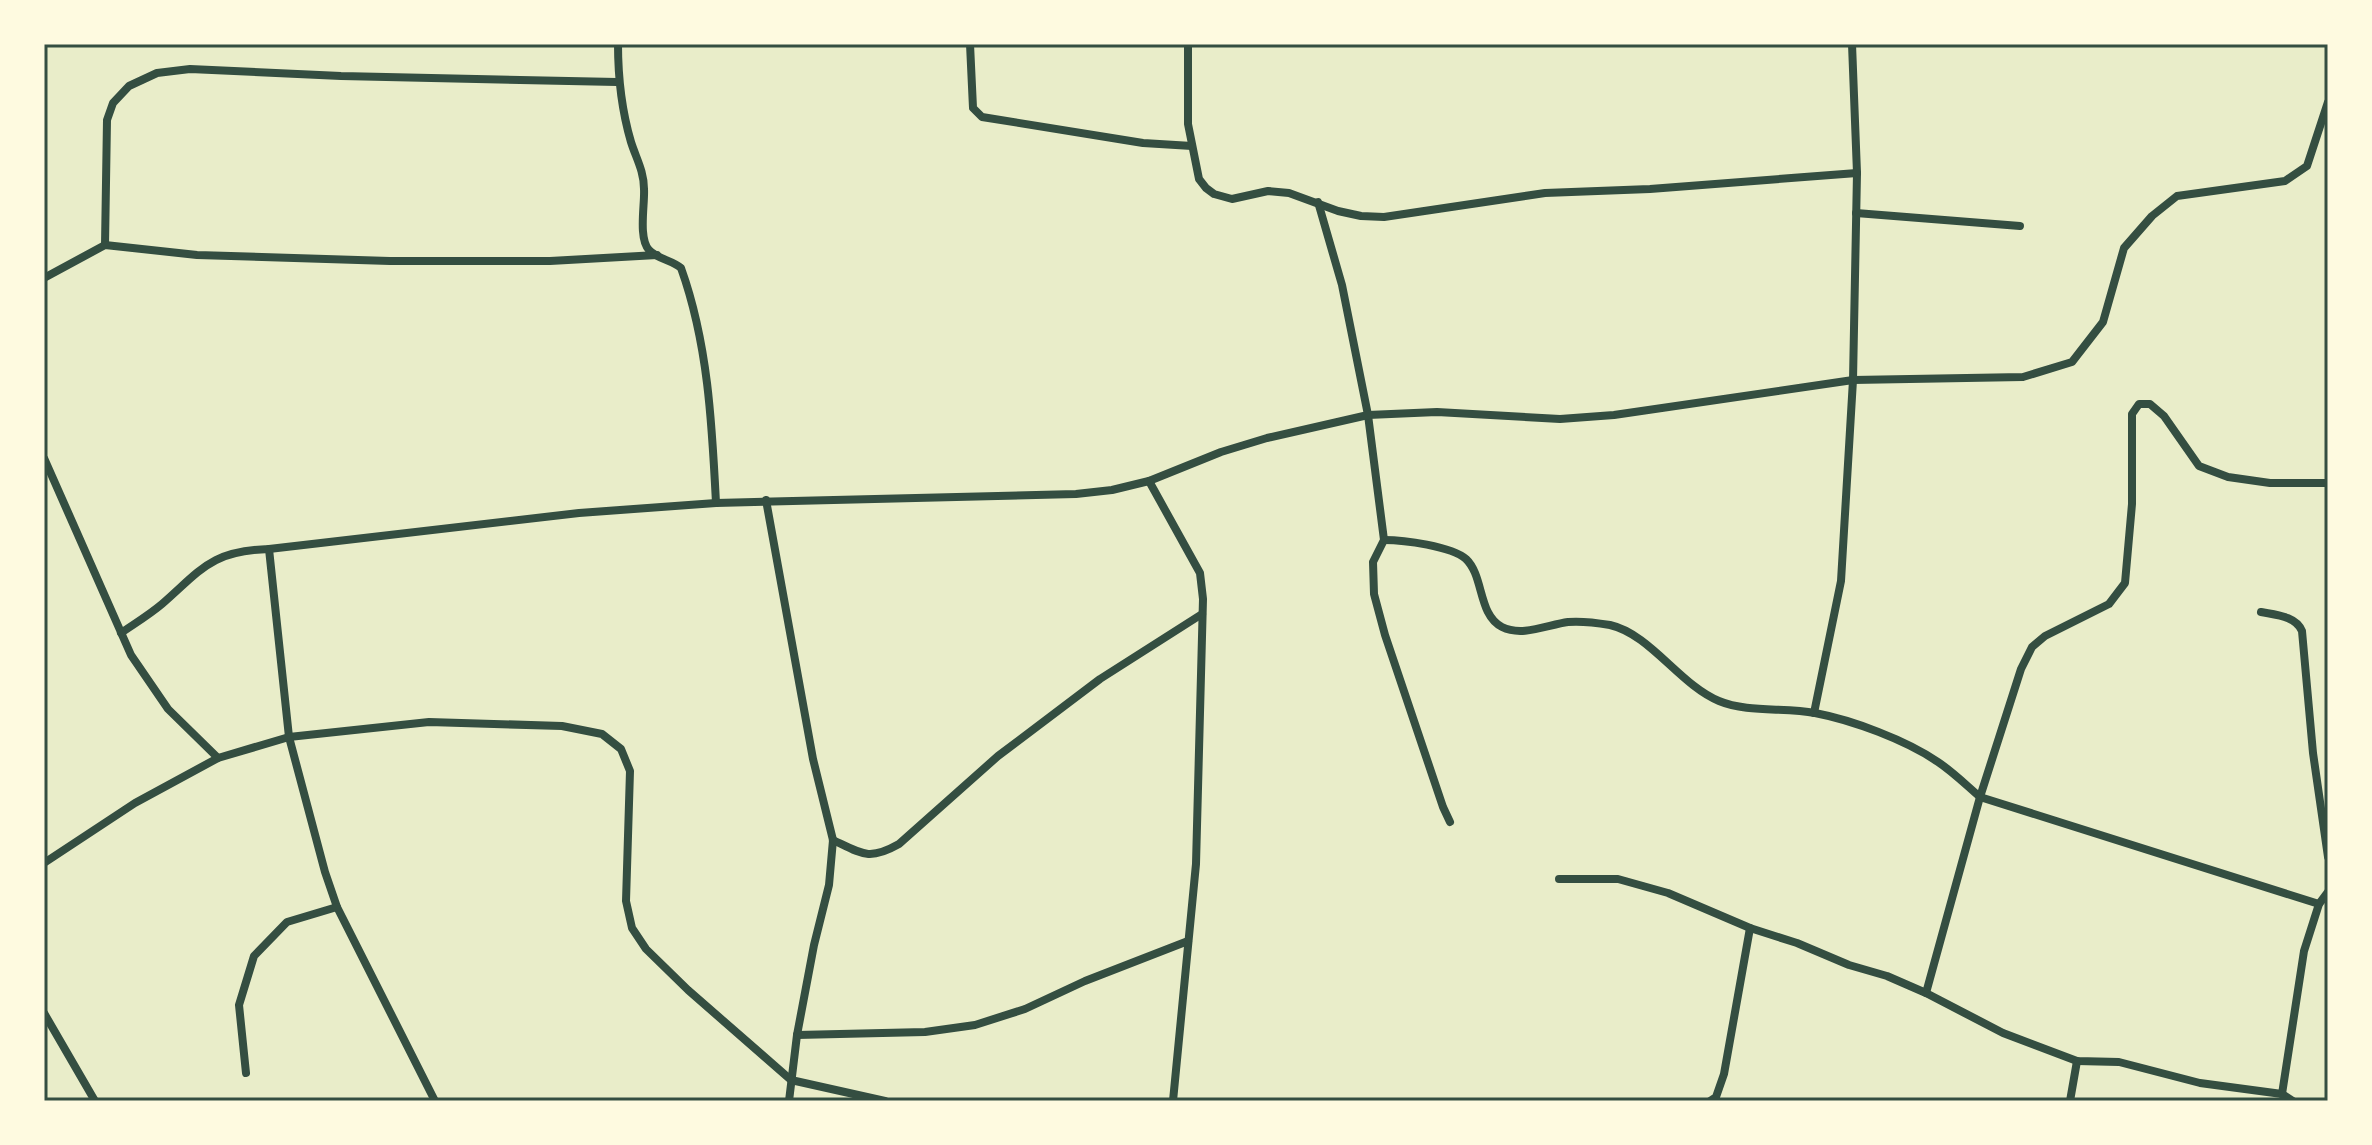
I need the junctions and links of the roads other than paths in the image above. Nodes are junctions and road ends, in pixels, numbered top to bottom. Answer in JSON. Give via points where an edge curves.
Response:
{"nodes":[{"id":1,"x":618,"y":44,"type":"edge"},
{"id":2,"x":970,"y":44,"type":"edge"},
{"id":3,"x":1188,"y":44,"type":"edge"},
{"id":4,"x":1852,"y":44,"type":"edge"},
{"id":5,"x":617,"y":82,"type":"junction"},
{"id":6,"x":2328,"y":102,"type":"edge"},
{"id":7,"x":1192,"y":146,"type":"junction"},
{"id":8,"x":1857,"y":173,"type":"junction"},
{"id":9,"x":1318,"y":202,"type":"junction"},
{"id":10,"x":1856,"y":213,"type":"junction"},
{"id":11,"x":2020,"y":226,"type":"dead end"},
{"id":12,"x":105,"y":245,"type":"junction"},
{"id":13,"x":657,"y":255,"type":"junction"},
{"id":14,"x":44,"y":278,"type":"edge"},
{"id":15,"x":1853,"y":380,"type":"junction"},
{"id":16,"x":1368,"y":415,"type":"junction"},
{"id":17,"x":45,"y":465,"type":"edge"},
{"id":18,"x":1149,"y":481,"type":"junction"},
{"id":19,"x":2328,"y":483,"type":"edge"},
{"id":20,"x":766,"y":500,"type":"junction"},
{"id":21,"x":716,"y":503,"type":"junction"},
{"id":22,"x":1384,"y":540,"type":"junction"},
{"id":23,"x":269,"y":549,"type":"junction"},
{"id":24,"x":2261,"y":612,"type":"dead end"},
{"id":25,"x":1202,"y":614,"type":"junction"},
{"id":26,"x":121,"y":633,"type":"junction"},
{"id":27,"x":1814,"y":713,"type":"junction"},
{"id":28,"x":289,"y":737,"type":"junction"},
{"id":29,"x":218,"y":758,"type":"junction"},
{"id":30,"x":1980,"y":797,"type":"junction"},
{"id":31,"x":1450,"y":822,"type":"dead end"},
{"id":32,"x":833,"y":840,"type":"junction"},
{"id":33,"x":2328,"y":857,"type":"edge"},
{"id":34,"x":44,"y":863,"type":"edge"},
{"id":35,"x":1559,"y":879,"type":"dead end"},
{"id":36,"x":2328,"y":892,"type":"edge"},
{"id":37,"x":2319,"y":904,"type":"junction"},
{"id":38,"x":337,"y":907,"type":"junction"},
{"id":39,"x":1750,"y":928,"type":"junction"},
{"id":40,"x":1188,"y":941,"type":"junction"},
{"id":41,"x":1926,"y":993,"type":"junction"},
{"id":42,"x":44,"y":1013,"type":"edge"},
{"id":43,"x":797,"y":1035,"type":"junction"},
{"id":44,"x":2077,"y":1061,"type":"junction"},
{"id":45,"x":246,"y":1073,"type":"dead end"},
{"id":46,"x":791,"y":1080,"type":"junction"},
{"id":47,"x":2282,"y":1094,"type":"junction"},
{"id":48,"x":95,"y":1101,"type":"edge"},
{"id":49,"x":435,"y":1101,"type":"edge"},
{"id":50,"x":789,"y":1101,"type":"edge"},
{"id":51,"x":885,"y":1101,"type":"edge"},
{"id":52,"x":1173,"y":1101,"type":"edge"},
{"id":53,"x":1710,"y":1101,"type":"edge"},
{"id":54,"x":2070,"y":1101,"type":"edge"},
{"id":55,"x":2293,"y":1101,"type":"edge"}],
"edges":[{"from":1,"to":5,"type":"street"},
{"from":2,"to":7,"type":"street","via":[[973,108],[982,117]]},
{"from":3,"to":7,"type":"street"},
{"from":4,"to":8,"type":"street"},
{"from":5,"to":12,"type":"street","via":[[190,69],[157,73],[129,86],[113,103],[107,120]]},
{"from":5,"to":13,"type":"street","via":[[642,169],[645,242]]},
{"from":6,"to":15,"type":"street","via":[[2307,166],[2285,181],[2177,196],[2152,216],[2124,248],[2103,322],[2072,362],[2023,377]]},
{"from":7,"to":9,"type":"street","via":[[1199,179],[1214,194],[1232,199],[1268,191]]},
{"from":8,"to":9,"type":"street","via":[[1545,193],[1384,217],[1361,216]]},
{"from":8,"to":10,"type":"street"},
{"from":9,"to":16,"type":"street","via":[[1342,285]]},
{"from":10,"to":11,"type":"street"},
{"from":10,"to":15,"type":"street"},
{"from":12,"to":13,"type":"street","via":[[197,255],[390,261]]},
{"from":12,"to":14,"type":"street"},
{"from":13,"to":21,"type":"street","via":[[681,268],[697,324],[707,372]]},
{"from":15,"to":16,"type":"street","via":[[1560,419],[1437,412]]},
{"from":15,"to":27,"type":"street","via":[[1841,581]]},
{"from":16,"to":18,"type":"street","via":[[1267,438]]},
{"from":16,"to":22,"type":"street"},
{"from":17,"to":26,"type":"street"},
{"from":18,"to":20,"type":"street","via":[[1076,494]]},
{"from":18,"to":25,"type":"street","via":[[1200,573]]},
{"from":19,"to":30,"type":"street","via":[[2270,483],[2199,466],[2164,416],[2150,404],[2139,404],[2132,414],[2125,583],[2109,604],[2032,647]]},
{"from":20,"to":21,"type":"street"},
{"from":20,"to":32,"type":"street"},
{"from":21,"to":23,"type":"street","via":[[579,513]]},
{"from":22,"to":27,"type":"street","via":[[1457,553],[1472,567],[1489,613],[1504,628],[1528,631],[1571,622],[1612,626],[1719,701]]},
{"from":22,"to":31,"type":"street","via":[[1373,562],[1374,594]]},
{"from":23,"to":26,"type":"street","via":[[241,550],[203,565]]},
{"from":23,"to":28,"type":"street"},
{"from":24,"to":33,"type":"street","via":[[2291,619],[2302,631]]},
{"from":25,"to":32,"type":"street","via":[[1074,698],[998,756],[899,844],[881,854],[863,855]]},
{"from":25,"to":40,"type":"street","via":[[1196,864]]},
{"from":26,"to":29,"type":"street","via":[[168,709]]},
{"from":27,"to":30,"type":"street","via":[[1851,721],[1937,761]]},
{"from":28,"to":29,"type":"street"},
{"from":28,"to":38,"type":"street"},
{"from":28,"to":46,"type":"street","via":[[429,722],[562,726],[602,734],[621,749],[630,771],[626,901],[632,928],[688,990]]},
{"from":29,"to":34,"type":"street","via":[[135,803]]},
{"from":30,"to":37,"type":"street"},
{"from":30,"to":41,"type":"street"},
{"from":32,"to":43,"type":"street","via":[[829,885]]},
{"from":35,"to":39,"type":"street","via":[[1618,879],[1668,893]]},
{"from":36,"to":37,"type":"street"},
{"from":37,"to":47,"type":"street","via":[[2304,951]]},
{"from":38,"to":45,"type":"street","via":[[287,922],[254,956],[239,1005]]},
{"from":38,"to":49,"type":"street"},
{"from":39,"to":41,"type":"street"},
{"from":39,"to":53,"type":"street","via":[[1724,1074]]},
{"from":40,"to":43,"type":"street","via":[[975,1025],[925,1032]]},
{"from":40,"to":52,"type":"street"},
{"from":41,"to":44,"type":"street","via":[[2003,1033]]},
{"from":42,"to":48,"type":"street"},
{"from":43,"to":46,"type":"street"},
{"from":44,"to":47,"type":"street","via":[[2119,1062],[2200,1083]]},
{"from":44,"to":54,"type":"street"},
{"from":46,"to":50,"type":"street"},
{"from":46,"to":51,"type":"street"},
{"from":47,"to":55,"type":"street"}]}
